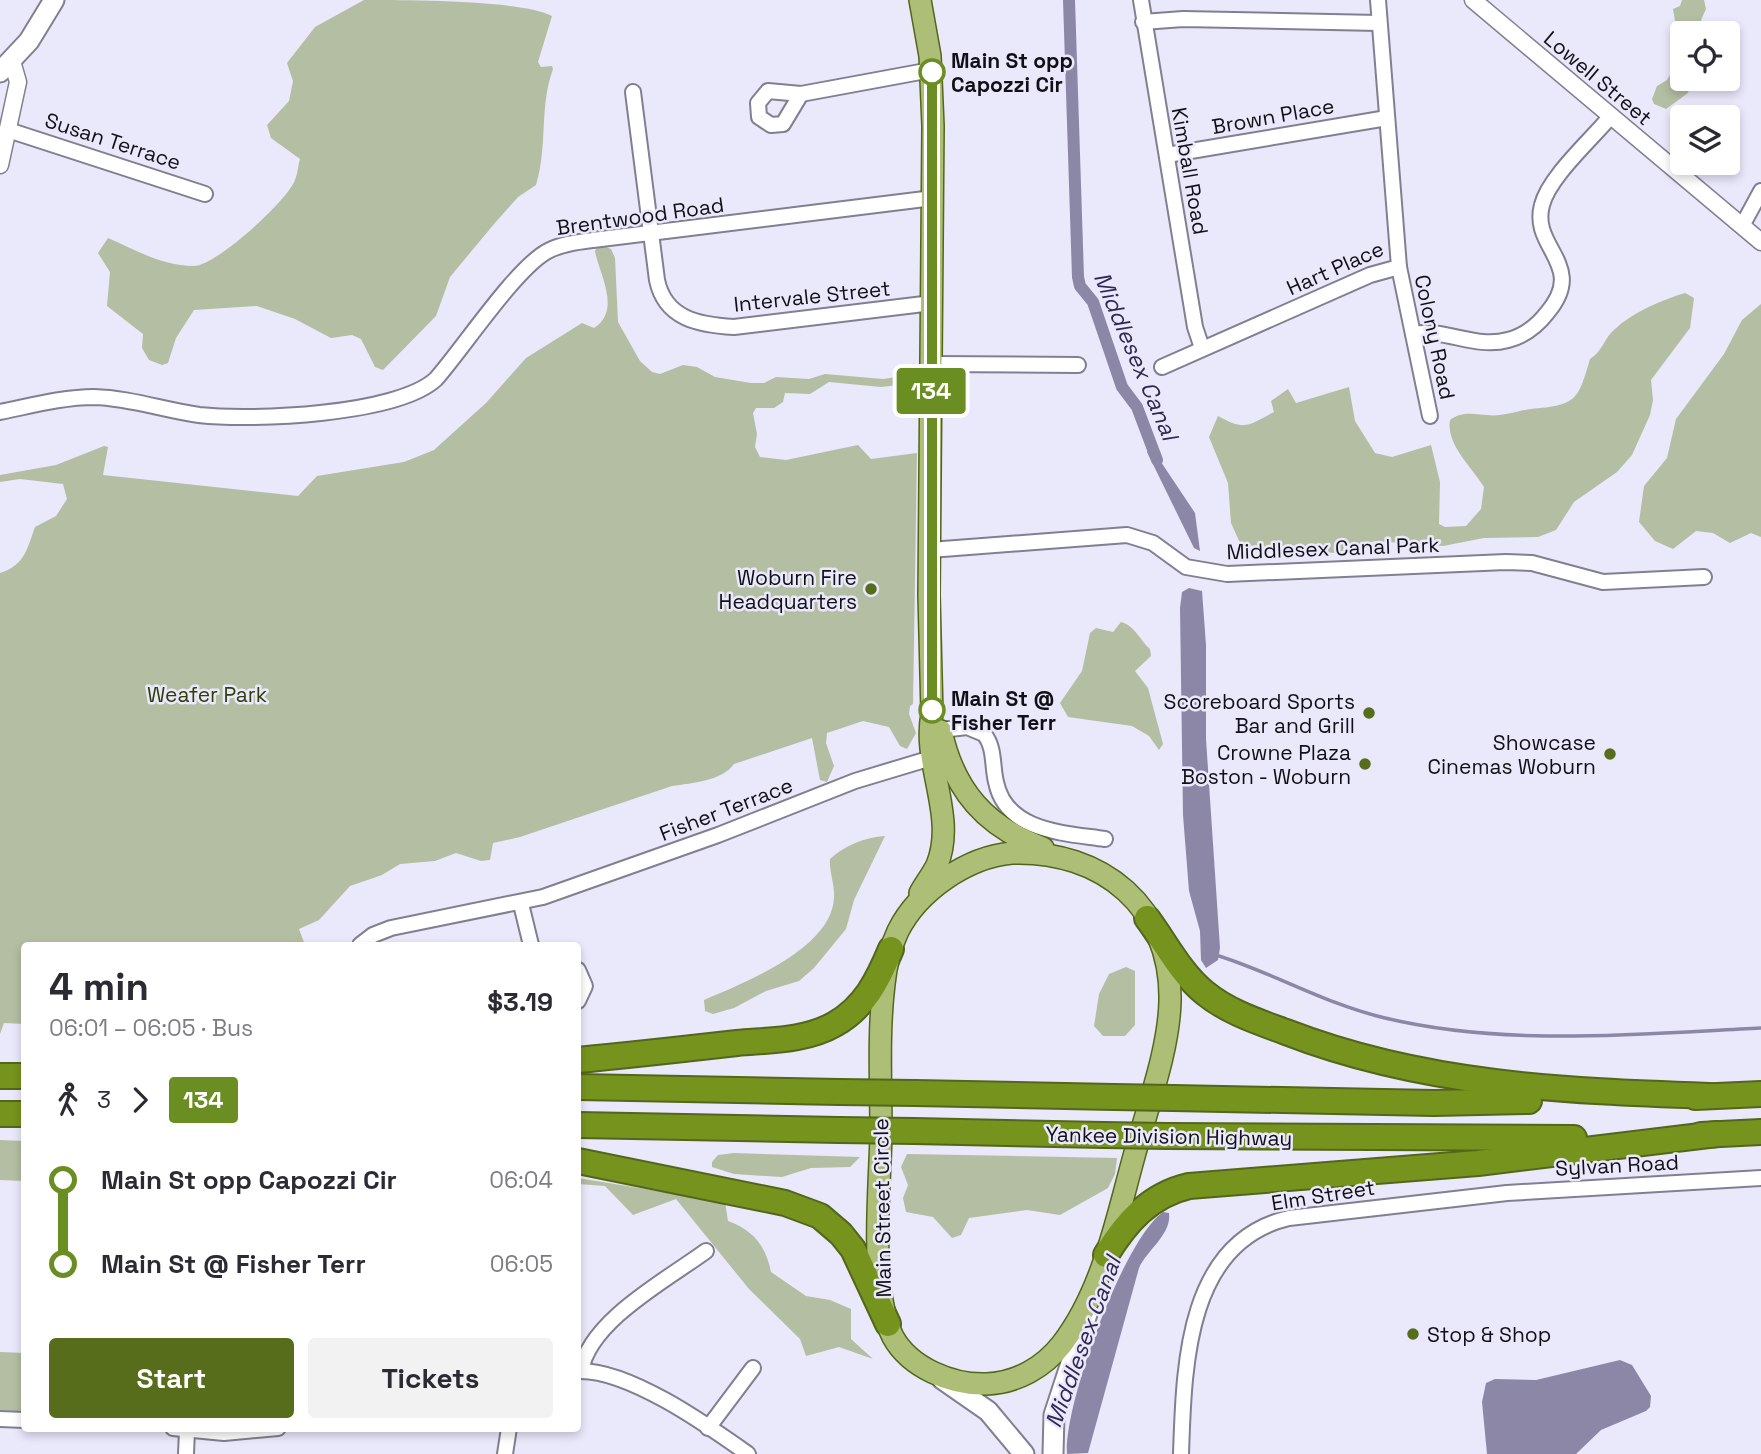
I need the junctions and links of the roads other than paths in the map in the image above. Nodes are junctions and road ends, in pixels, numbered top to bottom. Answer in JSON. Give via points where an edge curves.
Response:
{"nodes":[{"id":1,"x":54,"y":0,"type":"edge"},
{"id":2,"x":919,"y":0,"type":"edge"},
{"id":3,"x":1141,"y":0,"type":"edge"},
{"id":4,"x":1378,"y":0,"type":"edge"},
{"id":5,"x":1473,"y":0,"type":"edge"},
{"id":6,"x":1143,"y":22,"type":"junction"},
{"id":7,"x":1379,"y":23,"type":"junction"},
{"id":8,"x":6,"y":67,"type":"edge"},
{"id":9,"x":932,"y":70,"type":"junction"},
{"id":10,"x":633,"y":92,"type":"dead end"},
{"id":11,"x":801,"y":94,"type":"dead end"},
{"id":12,"x":1611,"y":117,"type":"junction"},
{"id":13,"x":1387,"y":118,"type":"junction"},
{"id":14,"x":8,"y":130,"type":"junction"},
{"id":15,"x":1167,"y":155,"type":"junction"},
{"id":16,"x":0,"y":165,"type":"edge"},
{"id":17,"x":1761,"y":191,"type":"edge"},
{"id":18,"x":205,"y":194,"type":"dead end"},
{"id":19,"x":933,"y":198,"type":"junction"},
{"id":20,"x":1742,"y":226,"type":"junction"},
{"id":21,"x":653,"y":233,"type":"junction"},
{"id":22,"x":1761,"y":242,"type":"edge"},
{"id":23,"x":1399,"y":267,"type":"junction"},
{"id":24,"x":932,"y":303,"type":"junction"},
{"id":25,"x":1413,"y":334,"type":"junction"},
{"id":26,"x":1202,"y":348,"type":"junction"},
{"id":27,"x":931,"y":364,"type":"junction"},
{"id":28,"x":1078,"y":365,"type":"dead end"},
{"id":29,"x":1162,"y":367,"type":"dead end"},
{"id":30,"x":0,"y":412,"type":"edge"},
{"id":31,"x":1430,"y":416,"type":"dead end"},
{"id":32,"x":930,"y":550,"type":"junction"},
{"id":33,"x":1704,"y":577,"type":"dead end"},
{"id":34,"x":933,"y":725,"type":"junction"},
{"id":35,"x":939,"y":756,"type":"junction"},
{"id":36,"x":1105,"y":839,"type":"dead end"},
{"id":37,"x":1072,"y":858,"type":"junction"},
{"id":38,"x":521,"y":904,"type":"junction"},
{"id":39,"x":910,"y":912,"type":"junction"},
{"id":40,"x":1147,"y":918,"type":"junction"},
{"id":41,"x":365,"y":942,"type":"edge"},
{"id":42,"x":530,"y":942,"type":"edge"},
{"id":43,"x":891,"y":949,"type":"junction"},
{"id":44,"x":581,"y":977,"type":"edge"},
{"id":45,"x":581,"y":995,"type":"edge"},
{"id":46,"x":581,"y":1060,"type":"edge"},
{"id":47,"x":0,"y":1076,"type":"edge"},
{"id":48,"x":21,"y":1076,"type":"edge"},
{"id":49,"x":581,"y":1087,"type":"edge"},
{"id":50,"x":1761,"y":1094,"type":"edge"},
{"id":51,"x":1709,"y":1096,"type":"junction"},
{"id":52,"x":0,"y":1114,"type":"edge"},
{"id":53,"x":21,"y":1114,"type":"edge"},
{"id":54,"x":581,"y":1125,"type":"edge"},
{"id":55,"x":1761,"y":1132,"type":"edge"},
{"id":56,"x":1717,"y":1134,"type":"junction"},
{"id":57,"x":581,"y":1162,"type":"edge"},
{"id":58,"x":1761,"y":1178,"type":"edge"},
{"id":59,"x":1475,"y":1196,"type":"joint"},
{"id":60,"x":706,"y":1251,"type":"dead end"},
{"id":61,"x":1105,"y":1255,"type":"junction"},
{"id":62,"x":1095,"y":1285,"type":"junction"},
{"id":63,"x":888,"y":1324,"type":"junction"},
{"id":64,"x":581,"y":1366,"type":"edge"},
{"id":65,"x":753,"y":1368,"type":"dead end"},
{"id":66,"x":581,"y":1371,"type":"edge"},
{"id":67,"x":929,"y":1371,"type":"junction"},
{"id":68,"x":0,"y":1419,"type":"edge"},
{"id":69,"x":21,"y":1420,"type":"edge"},
{"id":70,"x":708,"y":1428,"type":"junction"},
{"id":71,"x":181,"y":1432,"type":"edge"},
{"id":72,"x":213,"y":1432,"type":"edge"},
{"id":73,"x":235,"y":1432,"type":"edge"},
{"id":74,"x":508,"y":1432,"type":"edge"},
{"id":75,"x":186,"y":1454,"type":"edge"},
{"id":76,"x":505,"y":1454,"type":"edge"},
{"id":77,"x":748,"y":1454,"type":"edge"},
{"id":78,"x":1024,"y":1454,"type":"edge"},
{"id":79,"x":1053,"y":1454,"type":"edge"},
{"id":80,"x":1181,"y":1454,"type":"edge"}],
"edges":[{"from":1,"to":8,"type":"main road"},
{"from":2,"to":9,"type":"main road"},
{"from":3,"to":6,"type":"street","name":"Kimball Road"},
{"from":4,"to":7,"type":"street","name":"Hart Place"},
{"from":5,"to":12,"type":"street","name":"Lowell Street"},
{"from":6,"to":7,"type":"street"},
{"from":6,"to":15,"type":"street","name":"Kimball Road"},
{"from":7,"to":13,"type":"street","name":"Hart Place"},
{"from":8,"to":14,"type":"street","via":[[18,82]]},
{"from":9,"to":11,"type":"street"},
{"from":9,"to":19,"type":"main road"},
{"from":10,"to":21,"type":"street","name":"Intervale Street"},
{"from":12,"to":20,"type":"street","name":"Lowell Street"},
{"from":12,"to":25,"type":"street","via":[[1542,203],[1541,227],[1563,277],[1558,298],[1544,316],[1525,333],[1499,342],[1472,342],[1430,332]]},
{"from":13,"to":15,"type":"street","name":"Brown Place"},
{"from":13,"to":23,"type":"street","name":"Hart Place"},
{"from":14,"to":16,"type":"street"},
{"from":14,"to":18,"type":"street","name":"Susan Terrace"},
{"from":15,"to":26,"type":"street","name":"Kimball Road"},
{"from":17,"to":20,"type":"street"},
{"from":19,"to":21,"type":"street","name":"Brentwood Road"},
{"from":19,"to":24,"type":"main road"},
{"from":20,"to":22,"type":"street","name":"Lowell Street"},
{"from":21,"to":24,"type":"street","name":"Intervale Street","via":[[664,302],[675,314],[697,322],[742,326]]},
{"from":21,"to":30,"type":"street","name":"Brentwood Road","via":[[570,244],[545,253],[521,275],[436,379],[402,398],[262,416],[199,415],[88,397]]},
{"from":23,"to":25,"type":"street","name":"Colony Road"},
{"from":23,"to":26,"type":"street","name":"Hart Place","via":[[1370,275]]},
{"from":24,"to":27,"type":"main road"},
{"from":25,"to":31,"type":"street","name":"Colony Road"},
{"from":26,"to":29,"type":"street","name":"Hart Place"},
{"from":27,"to":28,"type":"street"},
{"from":27,"to":32,"type":"main road"},
{"from":32,"to":33,"type":"street","name":"Middlesex Canal Park","via":[[1117,535],[1149,541],[1186,567],[1227,574],[1513,562],[1603,582]]},
{"from":32,"to":34,"type":"main road"},
{"from":34,"to":35,"type":"main road"},
{"from":34,"to":36,"type":"street","via":[[967,727],[984,734],[1002,799],[1026,822]]},
{"from":35,"to":37,"type":"main road","via":[[990,821],[1020,839]]},
{"from":35,"to":38,"type":"street","name":"Fisher Terrace","via":[[855,781]]},
{"from":35,"to":39,"type":"main road","via":[[942,841],[936,866]]},
{"from":37,"to":39,"type":"main road","name":"Main Street Circle","via":[[1025,853],[986,858],[950,876]]},
{"from":37,"to":40,"type":"main road","name":"Main Street Circle","via":[[1114,881]]},
{"from":38,"to":41,"type":"street","name":"Fisher Terrace","via":[[382,931]]},
{"from":38,"to":42,"type":"street"},
{"from":39,"to":43,"type":"main road","name":"Main Street Circle"},
{"from":40,"to":51,"type":"highway","via":[[1189,977],[1209,996],[1238,1012],[1345,1053],[1431,1074],[1510,1086]]},
{"from":40,"to":61,"type":"main road","name":"Main Street Circle","via":[[1168,970],[1168,1019]]},
{"from":43,"to":46,"type":"highway","via":[[863,1001],[819,1031],[782,1039]]},
{"from":43,"to":63,"type":"main road","name":"Main Street Circle","via":[[883,1000],[880,1223],[880,1282]]},
{"from":44,"to":45,"type":"street","via":[[585,986]]},
{"from":47,"to":48,"type":"highway"},
{"from":49,"to":51,"type":"highway","name":"Yankee Division Highway","bridge":true,"via":[[1434,1103]]},
{"from":50,"to":51,"type":"highway","name":"Yankee Division Highway"},
{"from":52,"to":53,"type":"highway"},
{"from":54,"to":56,"type":"highway","name":"Yankee Division Highway","bridge":true,"via":[[1439,1140]]},
{"from":55,"to":56,"type":"highway","name":"Yankee Division Highway"},
{"from":56,"to":61,"type":"highway","via":[[1489,1161],[1189,1186],[1144,1207]]},
{"from":57,"to":63,"type":"highway","via":[[785,1203],[820,1216],[853,1250]]},
{"from":58,"to":59,"type":"street","name":"Sylvan Road"},
{"from":59,"to":80,"type":"street","name":"Elm Street","via":[[1289,1218],[1241,1240],[1214,1274],[1190,1335]]},
{"from":60,"to":64,"type":"street","via":[[605,1328]]},
{"from":61,"to":62,"type":"main road","name":"Main Street Circle"},
{"from":62,"to":67,"type":"main road","name":"Main Street Circle","via":[[1065,1340],[1032,1371],[1006,1382],[984,1384]]},
{"from":62,"to":79,"type":"main road","via":[[1056,1406]]},
{"from":63,"to":67,"type":"main road","name":"Main Street Circle","via":[[903,1351]]},
{"from":65,"to":70,"type":"street"},
{"from":66,"to":70,"type":"street","via":[[625,1380]]},
{"from":67,"to":78,"type":"main road","via":[[988,1411]]},
{"from":68,"to":69,"type":"street"},
{"from":70,"to":77,"type":"street"},
{"from":71,"to":75,"type":"street"},
{"from":72,"to":73,"type":"street"},
{"from":74,"to":76,"type":"street"}]}
